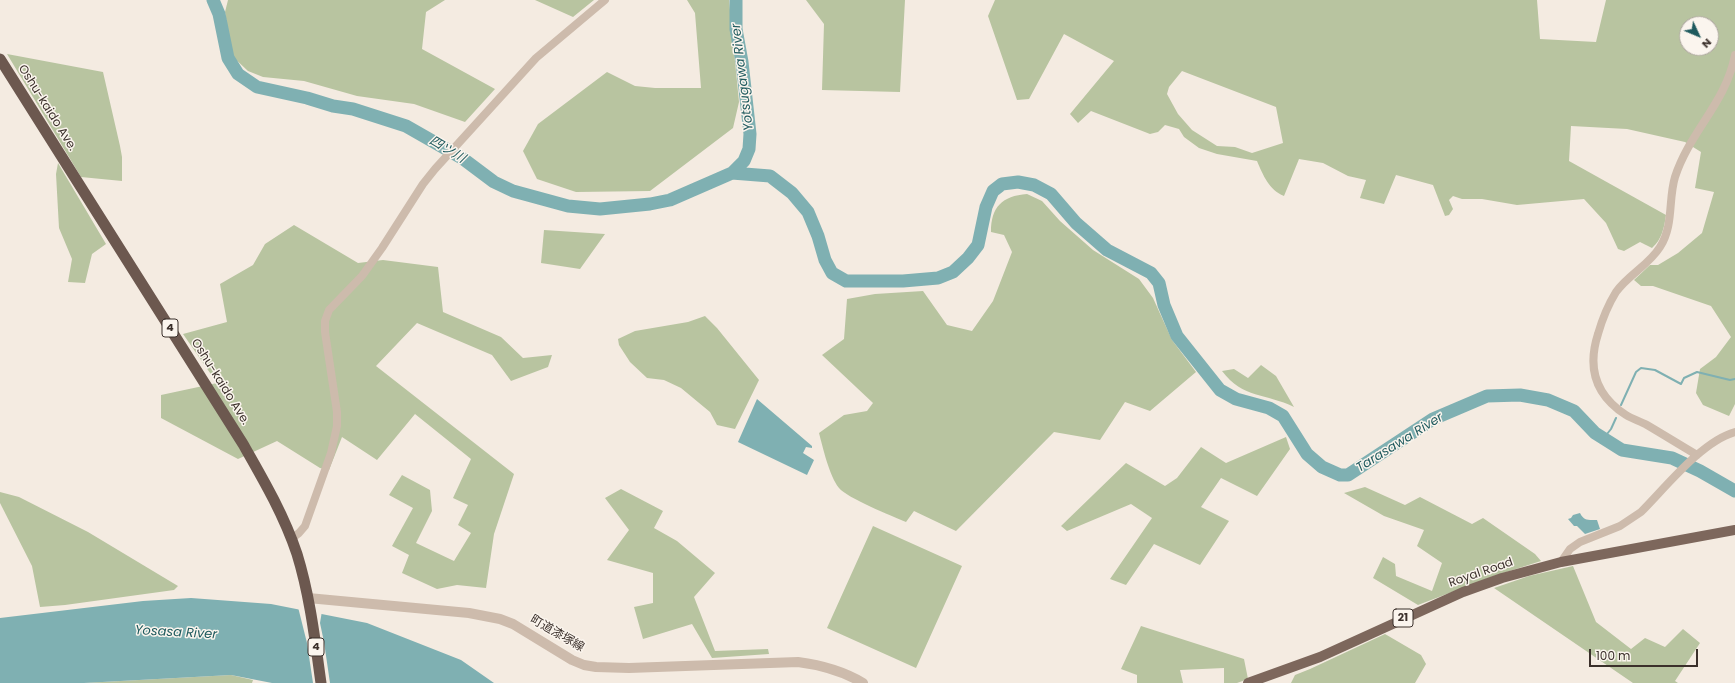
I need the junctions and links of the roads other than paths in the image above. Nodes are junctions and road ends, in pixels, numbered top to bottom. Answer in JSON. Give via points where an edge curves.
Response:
{"nodes":[{"id":1,"x":605,"y":0,"type":"edge"},
{"id":2,"x":1735,"y":55,"type":"edge"},
{"id":3,"x":0,"y":59,"type":"edge"},
{"id":4,"x":1735,"y":432,"type":"edge"},
{"id":5,"x":1696,"y":456,"type":"junction"},
{"id":6,"x":1735,"y":530,"type":"edge"},
{"id":7,"x":291,"y":539,"type":"junction"},
{"id":8,"x":1560,"y":562,"type":"junction"},
{"id":9,"x":308,"y":598,"type":"junction"},
{"id":10,"x":321,"y":683,"type":"edge"},
{"id":11,"x":863,"y":683,"type":"edge"},
{"id":12,"x":1248,"y":683,"type":"edge"}],
"edges":[{"from":1,"to":7,"type":"street","via":[[536,58],[465,134],[423,184],[362,276],[329,310],[325,321],[337,426],[331,454],[305,526]]},
{"from":2,"to":5,"type":"street","via":[[1725,88],[1684,155],[1675,177],[1666,238],[1653,257],[1617,291],[1599,329],[1592,360],[1599,387],[1616,408]]},
{"from":3,"to":7,"type":"highway","name":"Oshu-kaido Ave.","number":"4","via":[[243,444]]},
{"from":4,"to":5,"type":"street","via":[[1710,443]]},
{"from":5,"to":8,"type":"street","via":[[1634,518],[1580,542],[1570,549]]},
{"from":6,"to":8,"type":"main road","name":"Royal Road","number":"21"},
{"from":7,"to":9,"type":"highway","name":"Oshu-kaido Ave.","number":"4"},
{"from":8,"to":12,"type":"main road","name":"Royal Road","number":"21","via":[[1463,592],[1320,657]]},
{"from":9,"to":10,"type":"highway","name":"Oshu-kaido Ave.","number":"4"},
{"from":9,"to":11,"type":"street","name":"町道漆塚線","via":[[493,617],[513,624],[572,660],[596,667],[798,662],[816,664]]}]}
